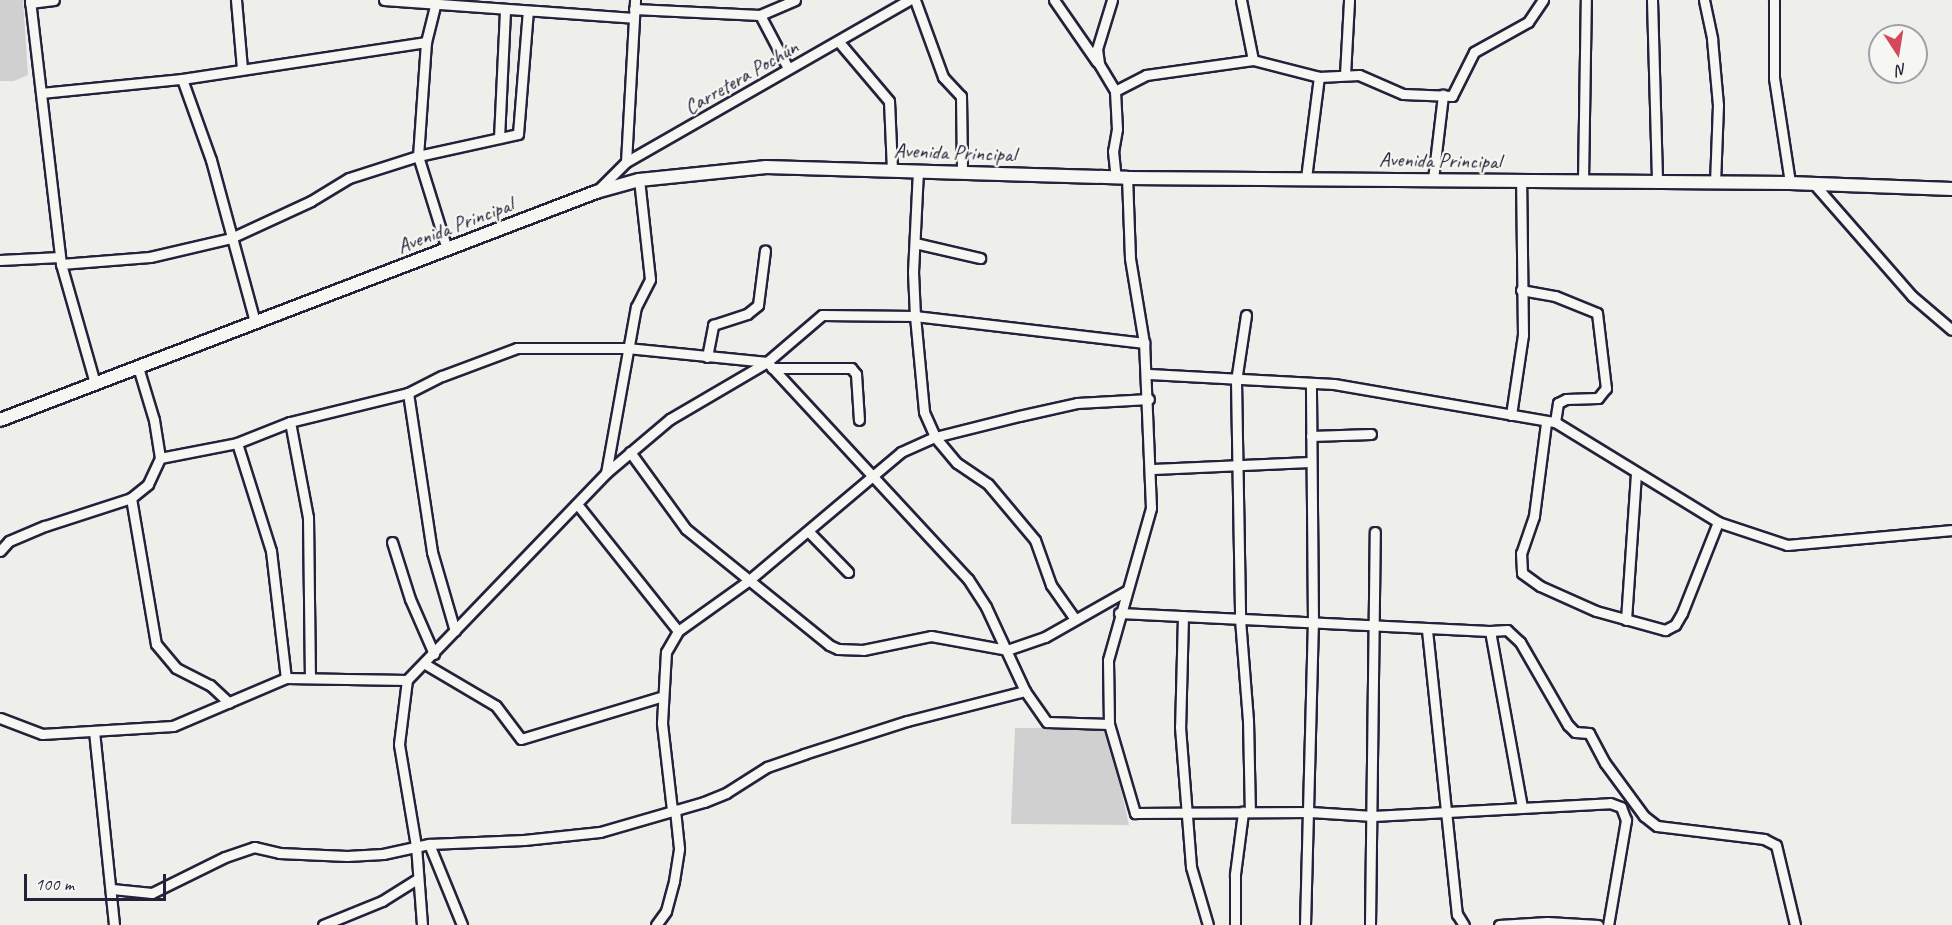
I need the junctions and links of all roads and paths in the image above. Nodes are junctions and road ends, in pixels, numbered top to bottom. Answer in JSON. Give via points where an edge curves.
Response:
{"nodes":[{"id":1,"x":54,"y":0,"type":"edge"},
{"id":2,"x":236,"y":0,"type":"edge"},
{"id":3,"x":384,"y":0,"type":"edge"},
{"id":4,"x":795,"y":0,"type":"edge"},
{"id":5,"x":909,"y":0,"type":"edge"},
{"id":6,"x":915,"y":0,"type":"edge"},
{"id":7,"x":1054,"y":0,"type":"edge"},
{"id":8,"x":1112,"y":0,"type":"edge"},
{"id":9,"x":1241,"y":0,"type":"edge"},
{"id":10,"x":1349,"y":0,"type":"edge"},
{"id":11,"x":1543,"y":0,"type":"edge"},
{"id":12,"x":1586,"y":0,"type":"edge"},
{"id":13,"x":1652,"y":0,"type":"edge"},
{"id":14,"x":1704,"y":0,"type":"edge"},
{"id":15,"x":1774,"y":0,"type":"edge"},
{"id":16,"x":30,"y":2,"type":"edge"},
{"id":17,"x":435,"y":6,"type":"junction"},
{"id":18,"x":505,"y":9,"type":"junction"},
{"id":19,"x":634,"y":9,"type":"edge"},
{"id":20,"x":528,"y":11,"type":"junction"},
{"id":21,"x":760,"y":15,"type":"junction"},
{"id":22,"x":426,"y":42,"type":"junction"},
{"id":23,"x":838,"y":42,"type":"junction"},
{"id":24,"x":1253,"y":60,"type":"junction"},
{"id":25,"x":1099,"y":64,"type":"junction"},
{"id":26,"x":788,"y":68,"type":"junction"},
{"id":27,"x":242,"y":69,"type":"junction"},
{"id":28,"x":1345,"y":75,"type":"junction"},
{"id":29,"x":1319,"y":77,"type":"junction"},
{"id":30,"x":182,"y":79,"type":"junction"},
{"id":31,"x":1115,"y":91,"type":"junction"},
{"id":32,"x":41,"y":93,"type":"junction"},
{"id":33,"x":1443,"y":95,"type":"junction"},
{"id":34,"x":499,"y":138,"type":"junction"},
{"id":35,"x":418,"y":156,"type":"junction"},
{"id":36,"x":626,"y":162,"type":"junction"},
{"id":37,"x":892,"y":169,"type":"junction"},
{"id":38,"x":918,"y":170,"type":"junction"},
{"id":39,"x":962,"y":172,"type":"junction"},
{"id":40,"x":1122,"y":178,"type":"junction"},
{"id":41,"x":1306,"y":178,"type":"junction"},
{"id":42,"x":1433,"y":179,"type":"junction"},
{"id":43,"x":639,"y":180,"type":"junction"},
{"id":44,"x":1583,"y":181,"type":"junction"},
{"id":45,"x":1521,"y":182,"type":"junction"},
{"id":46,"x":1657,"y":182,"type":"junction"},
{"id":47,"x":1715,"y":183,"type":"junction"},
{"id":48,"x":1790,"y":183,"type":"junction"},
{"id":49,"x":1814,"y":184,"type":"junction"},
{"id":50,"x":1952,"y":189,"type":"edge"},
{"id":51,"x":596,"y":192,"type":"junction"},
{"id":52,"x":231,"y":238,"type":"junction"},
{"id":53,"x":915,"y":243,"type":"junction"},
{"id":54,"x":447,"y":249,"type":"junction"},
{"id":55,"x":765,"y":250,"type":"dead end"},
{"id":56,"x":980,"y":258,"type":"dead end"},
{"id":57,"x":0,"y":260,"type":"edge"},
{"id":58,"x":61,"y":261,"type":"junction"},
{"id":59,"x":1521,"y":290,"type":"junction"},
{"id":60,"x":1246,"y":315,"type":"dead end"},
{"id":61,"x":915,"y":316,"type":"junction"},
{"id":62,"x":255,"y":322,"type":"junction"},
{"id":63,"x":1952,"y":330,"type":"edge"},
{"id":64,"x":1144,"y":343,"type":"junction"},
{"id":65,"x":627,"y":348,"type":"junction"},
{"id":66,"x":707,"y":357,"type":"junction"},
{"id":67,"x":770,"y":365,"type":"junction"},
{"id":68,"x":138,"y":367,"type":"junction"},
{"id":69,"x":1149,"y":374,"type":"junction"},
{"id":70,"x":1236,"y":381,"type":"junction"},
{"id":71,"x":95,"y":383,"type":"junction"},
{"id":72,"x":1311,"y":383,"type":"junction"},
{"id":73,"x":408,"y":393,"type":"junction"},
{"id":74,"x":1149,"y":399,"type":"junction"},
{"id":75,"x":1511,"y":415,"type":"junction"},
{"id":76,"x":0,"y":420,"type":"edge"},
{"id":77,"x":859,"y":420,"type":"dead end"},
{"id":78,"x":290,"y":422,"type":"junction"},
{"id":79,"x":1551,"y":422,"type":"junction"},
{"id":80,"x":1371,"y":434,"type":"dead end"},
{"id":81,"x":1311,"y":436,"type":"junction"},
{"id":82,"x":935,"y":437,"type":"junction"},
{"id":83,"x":237,"y":443,"type":"junction"},
{"id":84,"x":630,"y":452,"type":"junction"},
{"id":85,"x":160,"y":458,"type":"junction"},
{"id":86,"x":1311,"y":462,"type":"junction"},
{"id":87,"x":1238,"y":466,"type":"junction"},
{"id":88,"x":1152,"y":469,"type":"junction"},
{"id":89,"x":606,"y":473,"type":"junction"},
{"id":90,"x":1636,"y":474,"type":"junction"},
{"id":91,"x":870,"y":476,"type":"junction"},
{"id":92,"x":130,"y":498,"type":"junction"},
{"id":93,"x":577,"y":504,"type":"junction"},
{"id":94,"x":1718,"y":522,"type":"junction"},
{"id":95,"x":1952,"y":530,"type":"edge"},
{"id":96,"x":1375,"y":531,"type":"dead end"},
{"id":97,"x":809,"y":532,"type":"junction"},
{"id":98,"x":392,"y":542,"type":"dead end"},
{"id":99,"x":0,"y":551,"type":"edge"},
{"id":100,"x":848,"y":572,"type":"dead end"},
{"id":101,"x":748,"y":581,"type":"junction"},
{"id":102,"x":1126,"y":591,"type":"junction"},
{"id":103,"x":1119,"y":613,"type":"junction"},
{"id":104,"x":1183,"y":616,"type":"junction"},
{"id":105,"x":1075,"y":619,"type":"junction"},
{"id":106,"x":1240,"y":619,"type":"junction"},
{"id":107,"x":1626,"y":620,"type":"junction"},
{"id":108,"x":1312,"y":622,"type":"junction"},
{"id":109,"x":1373,"y":625,"type":"junction"},
{"id":110,"x":1427,"y":630,"type":"junction"},
{"id":111,"x":454,"y":631,"type":"junction"},
{"id":112,"x":678,"y":631,"type":"junction"},
{"id":113,"x":1490,"y":632,"type":"junction"},
{"id":114,"x":1007,"y":650,"type":"junction"},
{"id":115,"x":434,"y":654,"type":"junction"},
{"id":116,"x":425,"y":664,"type":"junction"},
{"id":117,"x":310,"y":677,"type":"junction"},
{"id":118,"x":286,"y":678,"type":"junction"},
{"id":119,"x":407,"y":680,"type":"junction"},
{"id":120,"x":1025,"y":691,"type":"junction"},
{"id":121,"x":663,"y":696,"type":"junction"},
{"id":122,"x":229,"y":703,"type":"junction"},
{"id":123,"x":0,"y":718,"type":"edge"},
{"id":124,"x":1109,"y":724,"type":"junction"},
{"id":125,"x":94,"y":731,"type":"junction"},
{"id":126,"x":1522,"y":807,"type":"junction"},
{"id":127,"x":673,"y":810,"type":"junction"},
{"id":128,"x":1186,"y":810,"type":"junction"},
{"id":129,"x":1246,"y":812,"type":"junction"},
{"id":130,"x":1310,"y":812,"type":"junction"},
{"id":131,"x":1448,"y":812,"type":"junction"},
{"id":132,"x":1373,"y":816,"type":"junction"},
{"id":133,"x":429,"y":844,"type":"junction"},
{"id":134,"x":416,"y":846,"type":"junction"},
{"id":135,"x":416,"y":880,"type":"junction"},
{"id":136,"x":112,"y":889,"type":"junction"},
{"id":137,"x":343,"y":922,"type":"edge"},
{"id":138,"x":114,"y":925,"type":"edge"},
{"id":139,"x":322,"y":925,"type":"edge"},
{"id":140,"x":422,"y":925,"type":"edge"},
{"id":141,"x":462,"y":925,"type":"edge"},
{"id":142,"x":656,"y":925,"type":"edge"},
{"id":143,"x":1208,"y":925,"type":"edge"},
{"id":144,"x":1235,"y":925,"type":"edge"},
{"id":145,"x":1305,"y":925,"type":"edge"},
{"id":146,"x":1370,"y":925,"type":"edge"},
{"id":147,"x":1464,"y":925,"type":"edge"},
{"id":148,"x":1499,"y":925,"type":"edge"},
{"id":149,"x":1598,"y":925,"type":"edge"},
{"id":150,"x":1608,"y":925,"type":"edge"},
{"id":151,"x":1796,"y":925,"type":"edge"}],
"edges":[{"from":1,"to":16,"type":"street"},
{"from":2,"to":27,"type":"street"},
{"from":3,"to":17,"type":"street"},
{"from":4,"to":21,"type":"street"},
{"from":5,"to":23,"type":"street","name":"Carretera Pochún"},
{"from":6,"to":39,"type":"street","via":[[943,77],[961,96]]},
{"from":7,"to":25,"type":"street"},
{"from":8,"to":25,"type":"street","via":[[1097,49]]},
{"from":9,"to":24,"type":"street"},
{"from":10,"to":28,"type":"street"},
{"from":11,"to":33,"type":"street","via":[[1528,22],[1474,52],[1452,96]]},
{"from":12,"to":44,"type":"street"},
{"from":13,"to":46,"type":"street"},
{"from":14,"to":47,"type":"street","via":[[1718,105]]},
{"from":15,"to":48,"type":"street","via":[[1774,78]]},
{"from":16,"to":32,"type":"street"},
{"from":17,"to":18,"type":"street"},
{"from":17,"to":22,"type":"street"},
{"from":18,"to":20,"type":"street"},
{"from":18,"to":34,"type":"street"},
{"from":19,"to":20,"type":"street"},
{"from":19,"to":21,"type":"street"},
{"from":19,"to":36,"type":"street"},
{"from":20,"to":34,"type":"street","via":[[518,134]]},
{"from":21,"to":26,"type":"street"},
{"from":22,"to":27,"type":"street"},
{"from":22,"to":35,"type":"street"},
{"from":23,"to":26,"type":"street","name":"Carretera Pochún"},
{"from":23,"to":37,"type":"street","via":[[889,101]]},
{"from":24,"to":29,"type":"street"},
{"from":24,"to":31,"type":"street","via":[[1146,75]]},
{"from":25,"to":31,"type":"street"},
{"from":26,"to":36,"type":"street","name":"Carretera Pochún"},
{"from":27,"to":30,"type":"street"},
{"from":28,"to":29,"type":"street"},
{"from":28,"to":33,"type":"street","via":[[1359,75],[1403,94]]},
{"from":29,"to":41,"type":"street"},
{"from":30,"to":32,"type":"street"},
{"from":30,"to":52,"type":"street","via":[[211,160]]},
{"from":31,"to":40,"type":"street","via":[[1117,129],[1113,151]]},
{"from":32,"to":58,"type":"street"},
{"from":33,"to":42,"type":"street"},
{"from":34,"to":35,"type":"street"},
{"from":35,"to":52,"type":"street","via":[[349,178],[311,201]]},
{"from":35,"to":54,"type":"street"},
{"from":36,"to":51,"type":"street","name":"Carretera Pochún"},
{"from":37,"to":38,"type":"main road","name":"Avenida Principal"},
{"from":37,"to":43,"type":"main road","name":"Avenida Principal","via":[[766,167]]},
{"from":38,"to":39,"type":"main road","name":"Avenida Principal"},
{"from":38,"to":53,"type":"street"},
{"from":39,"to":40,"type":"main road","name":"Avenida Principal"},
{"from":40,"to":41,"type":"main road","name":"Avenida Principal"},
{"from":40,"to":64,"type":"street"},
{"from":41,"to":42,"type":"main road","name":"Avenida Principal"},
{"from":42,"to":45,"type":"main road","name":"Avenida Principal"},
{"from":43,"to":51,"type":"main road","name":"Avenida Principal"},
{"from":43,"to":65,"type":"street","via":[[650,279],[637,305]]},
{"from":44,"to":45,"type":"main road","name":"Avenida Principal"},
{"from":44,"to":46,"type":"main road","name":"Avenida Principal"},
{"from":45,"to":59,"type":"street"},
{"from":46,"to":47,"type":"main road","name":"Avenida Principal"},
{"from":47,"to":48,"type":"main road","name":"Avenida Principal"},
{"from":48,"to":49,"type":"main road","name":"Avenida Principal"},
{"from":49,"to":50,"type":"main road","name":"Avenida Principal"},
{"from":49,"to":63,"type":"street","via":[[1911,296]]},
{"from":51,"to":54,"type":"main road","name":"Avenida Principal"},
{"from":52,"to":58,"type":"street","via":[[150,257]]},
{"from":52,"to":62,"type":"street"},
{"from":53,"to":56,"type":"street"},
{"from":53,"to":61,"type":"street"},
{"from":54,"to":62,"type":"main road","name":"Avenida Principal"},
{"from":55,"to":66,"type":"street","via":[[758,305],[747,314],[713,325]]},
{"from":57,"to":58,"type":"street"},
{"from":58,"to":71,"type":"street"},
{"from":59,"to":75,"type":"street","via":[[1523,335]]},
{"from":59,"to":79,"type":"street","via":[[1555,296],[1597,313],[1606,388],[1598,398],[1558,403]]},
{"from":60,"to":70,"type":"street"},
{"from":61,"to":64,"type":"street"},
{"from":61,"to":67,"type":"street","via":[[822,315]]},
{"from":61,"to":82,"type":"street","via":[[924,412]]},
{"from":62,"to":68,"type":"main road","name":"Avenida Principal"},
{"from":64,"to":69,"type":"street"},
{"from":65,"to":66,"type":"street"},
{"from":65,"to":73,"type":"street","via":[[517,348]]},
{"from":65,"to":89,"type":"street"},
{"from":66,"to":67,"type":"street"},
{"from":67,"to":77,"type":"street","via":[[851,368],[856,374]]},
{"from":67,"to":84,"type":"street","via":[[696,401]]},
{"from":67,"to":91,"type":"street"},
{"from":68,"to":71,"type":"main road","name":"Avenida Principal"},
{"from":68,"to":85,"type":"street","via":[[154,420]]},
{"from":69,"to":70,"type":"street"},
{"from":69,"to":74,"type":"street"},
{"from":70,"to":72,"type":"street"},
{"from":70,"to":87,"type":"street"},
{"from":71,"to":76,"type":"main road","name":"Avenida Principal"},
{"from":72,"to":75,"type":"street","via":[[1418,396]]},
{"from":72,"to":81,"type":"street"},
{"from":73,"to":78,"type":"street"},
{"from":73,"to":111,"type":"street","via":[[432,552]]},
{"from":74,"to":82,"type":"street","via":[[1077,403]]},
{"from":74,"to":88,"type":"street"},
{"from":75,"to":79,"type":"street"},
{"from":78,"to":83,"type":"street"},
{"from":78,"to":117,"type":"street","via":[[308,517]]},
{"from":79,"to":90,"type":"street"},
{"from":79,"to":107,"type":"street","via":[[1534,516],[1521,553],[1522,573],[1566,599]]},
{"from":80,"to":81,"type":"street"},
{"from":81,"to":86,"type":"street"},
{"from":82,"to":91,"type":"street","via":[[901,452]]},
{"from":82,"to":105,"type":"street","via":[[957,463],[988,484],[1035,540],[1051,585]]},
{"from":83,"to":85,"type":"street"},
{"from":83,"to":118,"type":"street","via":[[272,551]]},
{"from":84,"to":89,"type":"street"},
{"from":84,"to":101,"type":"street","via":[[686,529]]},
{"from":85,"to":92,"type":"street","via":[[148,484]]},
{"from":86,"to":87,"type":"street"},
{"from":86,"to":108,"type":"street"},
{"from":87,"to":88,"type":"street"},
{"from":87,"to":106,"type":"street"},
{"from":88,"to":102,"type":"street","via":[[1150,522]]},
{"from":89,"to":93,"type":"street"},
{"from":90,"to":94,"type":"street"},
{"from":90,"to":107,"type":"street"},
{"from":91,"to":97,"type":"street"},
{"from":91,"to":114,"type":"street","via":[[968,579]]},
{"from":92,"to":99,"type":"street","via":[[45,526],[9,542]]},
{"from":92,"to":122,"type":"street","via":[[156,644],[176,668],[210,685]]},
{"from":93,"to":111,"type":"street"},
{"from":93,"to":112,"type":"street"},
{"from":94,"to":95,"type":"street","via":[[1787,545]]},
{"from":94,"to":107,"type":"street","via":[[1675,625],[1665,630]]},
{"from":96,"to":109,"type":"street"},
{"from":97,"to":100,"type":"street"},
{"from":97,"to":101,"type":"street"},
{"from":98,"to":115,"type":"street","via":[[410,599]]},
{"from":101,"to":112,"type":"street"},
{"from":101,"to":114,"type":"street","via":[[838,649],[863,650],[931,636]]},
{"from":102,"to":103,"type":"street"},
{"from":102,"to":105,"type":"street"},
{"from":103,"to":104,"type":"street"},
{"from":103,"to":124,"type":"street","via":[[1108,660]]},
{"from":104,"to":106,"type":"street"},
{"from":104,"to":128,"type":"street","via":[[1180,727]]},
{"from":105,"to":114,"type":"street","via":[[1045,637]]},
{"from":106,"to":108,"type":"street"},
{"from":106,"to":129,"type":"street","via":[[1248,720]]},
{"from":108,"to":109,"type":"street"},
{"from":108,"to":130,"type":"street"},
{"from":109,"to":110,"type":"street"},
{"from":109,"to":132,"type":"street"},
{"from":110,"to":113,"type":"street"},
{"from":110,"to":131,"type":"street"},
{"from":111,"to":115,"type":"street"},
{"from":112,"to":121,"type":"street","via":[[666,652]]},
{"from":113,"to":126,"type":"street"},
{"from":113,"to":151,"type":"street","via":[[1507,630],[1520,642],[1568,725],[1575,732],[1590,733],[1605,763],[1644,816],[1657,826],[1764,839],[1776,845]]},
{"from":114,"to":120,"type":"street"},
{"from":115,"to":116,"type":"street"},
{"from":116,"to":119,"type":"street"},
{"from":116,"to":121,"type":"street","via":[[496,706],[521,739]]},
{"from":117,"to":118,"type":"street"},
{"from":117,"to":119,"type":"street"},
{"from":118,"to":122,"type":"street"},
{"from":119,"to":134,"type":"street","via":[[399,744]]},
{"from":120,"to":124,"type":"street","via":[[1051,724]]},
{"from":120,"to":127,"type":"street","via":[[907,721],[804,754],[767,767],[726,793]]},
{"from":121,"to":127,"type":"street","via":[[663,738]]},
{"from":122,"to":125,"type":"street","via":[[173,726]]},
{"from":123,"to":125,"type":"street","via":[[42,735]]},
{"from":124,"to":128,"type":"street","via":[[1134,813]]},
{"from":125,"to":136,"type":"street"},
{"from":126,"to":131,"type":"street"},
{"from":126,"to":150,"type":"street","via":[[1610,803],[1621,807],[1626,820]]},
{"from":127,"to":133,"type":"street","via":[[600,832]]},
{"from":127,"to":142,"type":"street","via":[[679,848],[666,911]]},
{"from":128,"to":129,"type":"street"},
{"from":128,"to":143,"type":"street","via":[[1191,867]]},
{"from":129,"to":130,"type":"street"},
{"from":129,"to":144,"type":"street","via":[[1235,874]]},
{"from":130,"to":132,"type":"street"},
{"from":130,"to":145,"type":"street"},
{"from":131,"to":132,"type":"street"},
{"from":131,"to":147,"type":"street","via":[[1457,914]]},
{"from":132,"to":146,"type":"street"},
{"from":133,"to":134,"type":"street"},
{"from":133,"to":141,"type":"street"},
{"from":134,"to":135,"type":"street"},
{"from":134,"to":136,"type":"street","via":[[383,854],[348,856],[279,853],[254,847],[152,893]]},
{"from":135,"to":137,"type":"street"},
{"from":135,"to":140,"type":"street"},
{"from":136,"to":138,"type":"street"},
{"from":137,"to":139,"type":"street"},
{"from":148,"to":149,"type":"street"}]}
